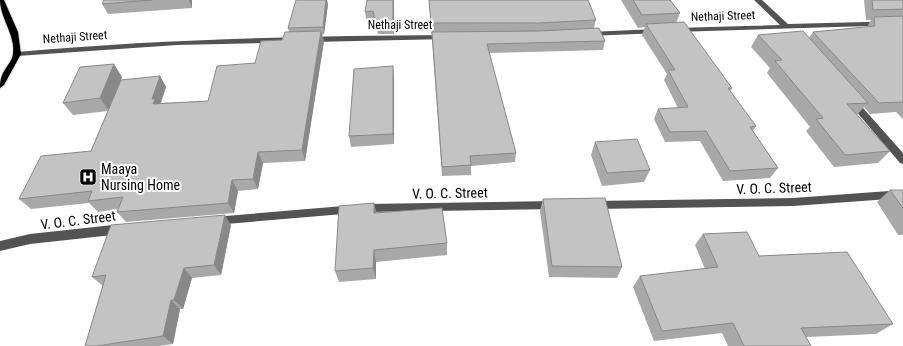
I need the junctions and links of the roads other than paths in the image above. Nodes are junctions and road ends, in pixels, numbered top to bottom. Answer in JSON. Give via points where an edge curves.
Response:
{"nodes":[{"id":1,"x":0,"y":0,"type":"edge"},
{"id":2,"x":758,"y":0,"type":"edge"},
{"id":3,"x":903,"y":22,"type":"edge"},
{"id":4,"x":786,"y":26,"type":"junction"},
{"id":5,"x":581,"y":35,"type":"edge"},
{"id":6,"x":450,"y":37,"type":"edge"},
{"id":7,"x":796,"y":38,"type":"edge"},
{"id":8,"x":17,"y":54,"type":"junction"},
{"id":9,"x":0,"y":86,"type":"edge"},
{"id":10,"x":847,"y":96,"type":"edge"},
{"id":11,"x":903,"y":160,"type":"edge"},
{"id":12,"x":903,"y":194,"type":"edge"},
{"id":13,"x":564,"y":205,"type":"edge"},
{"id":14,"x":580,"y":205,"type":"edge"},
{"id":15,"x":203,"y":222,"type":"edge"},
{"id":16,"x":132,"y":228,"type":"edge"},
{"id":17,"x":0,"y":246,"type":"edge"}],
"edges":[{"from":1,"to":8,"type":"main road","via":[[14,32]]},
{"from":2,"to":4,"type":"street"},
{"from":3,"to":4,"type":"street","name":"Nethaji Street"},
{"from":4,"to":5,"type":"street","name":"Nethaji Street"},
{"from":4,"to":7,"type":"street"},
{"from":6,"to":8,"type":"street","name":"Nethaji Street","via":[[317,38],[160,44]]},
{"from":8,"to":9,"type":"main road"},
{"from":10,"to":11,"type":"street"},
{"from":12,"to":14,"type":"street","name":"V. O. C. Street","via":[[793,202]]},
{"from":13,"to":15,"type":"street","name":"V. O. C. Street","via":[[367,208]]},
{"from":16,"to":17,"type":"street","name":"V. O. C. Street","via":[[30,239]]}]}
